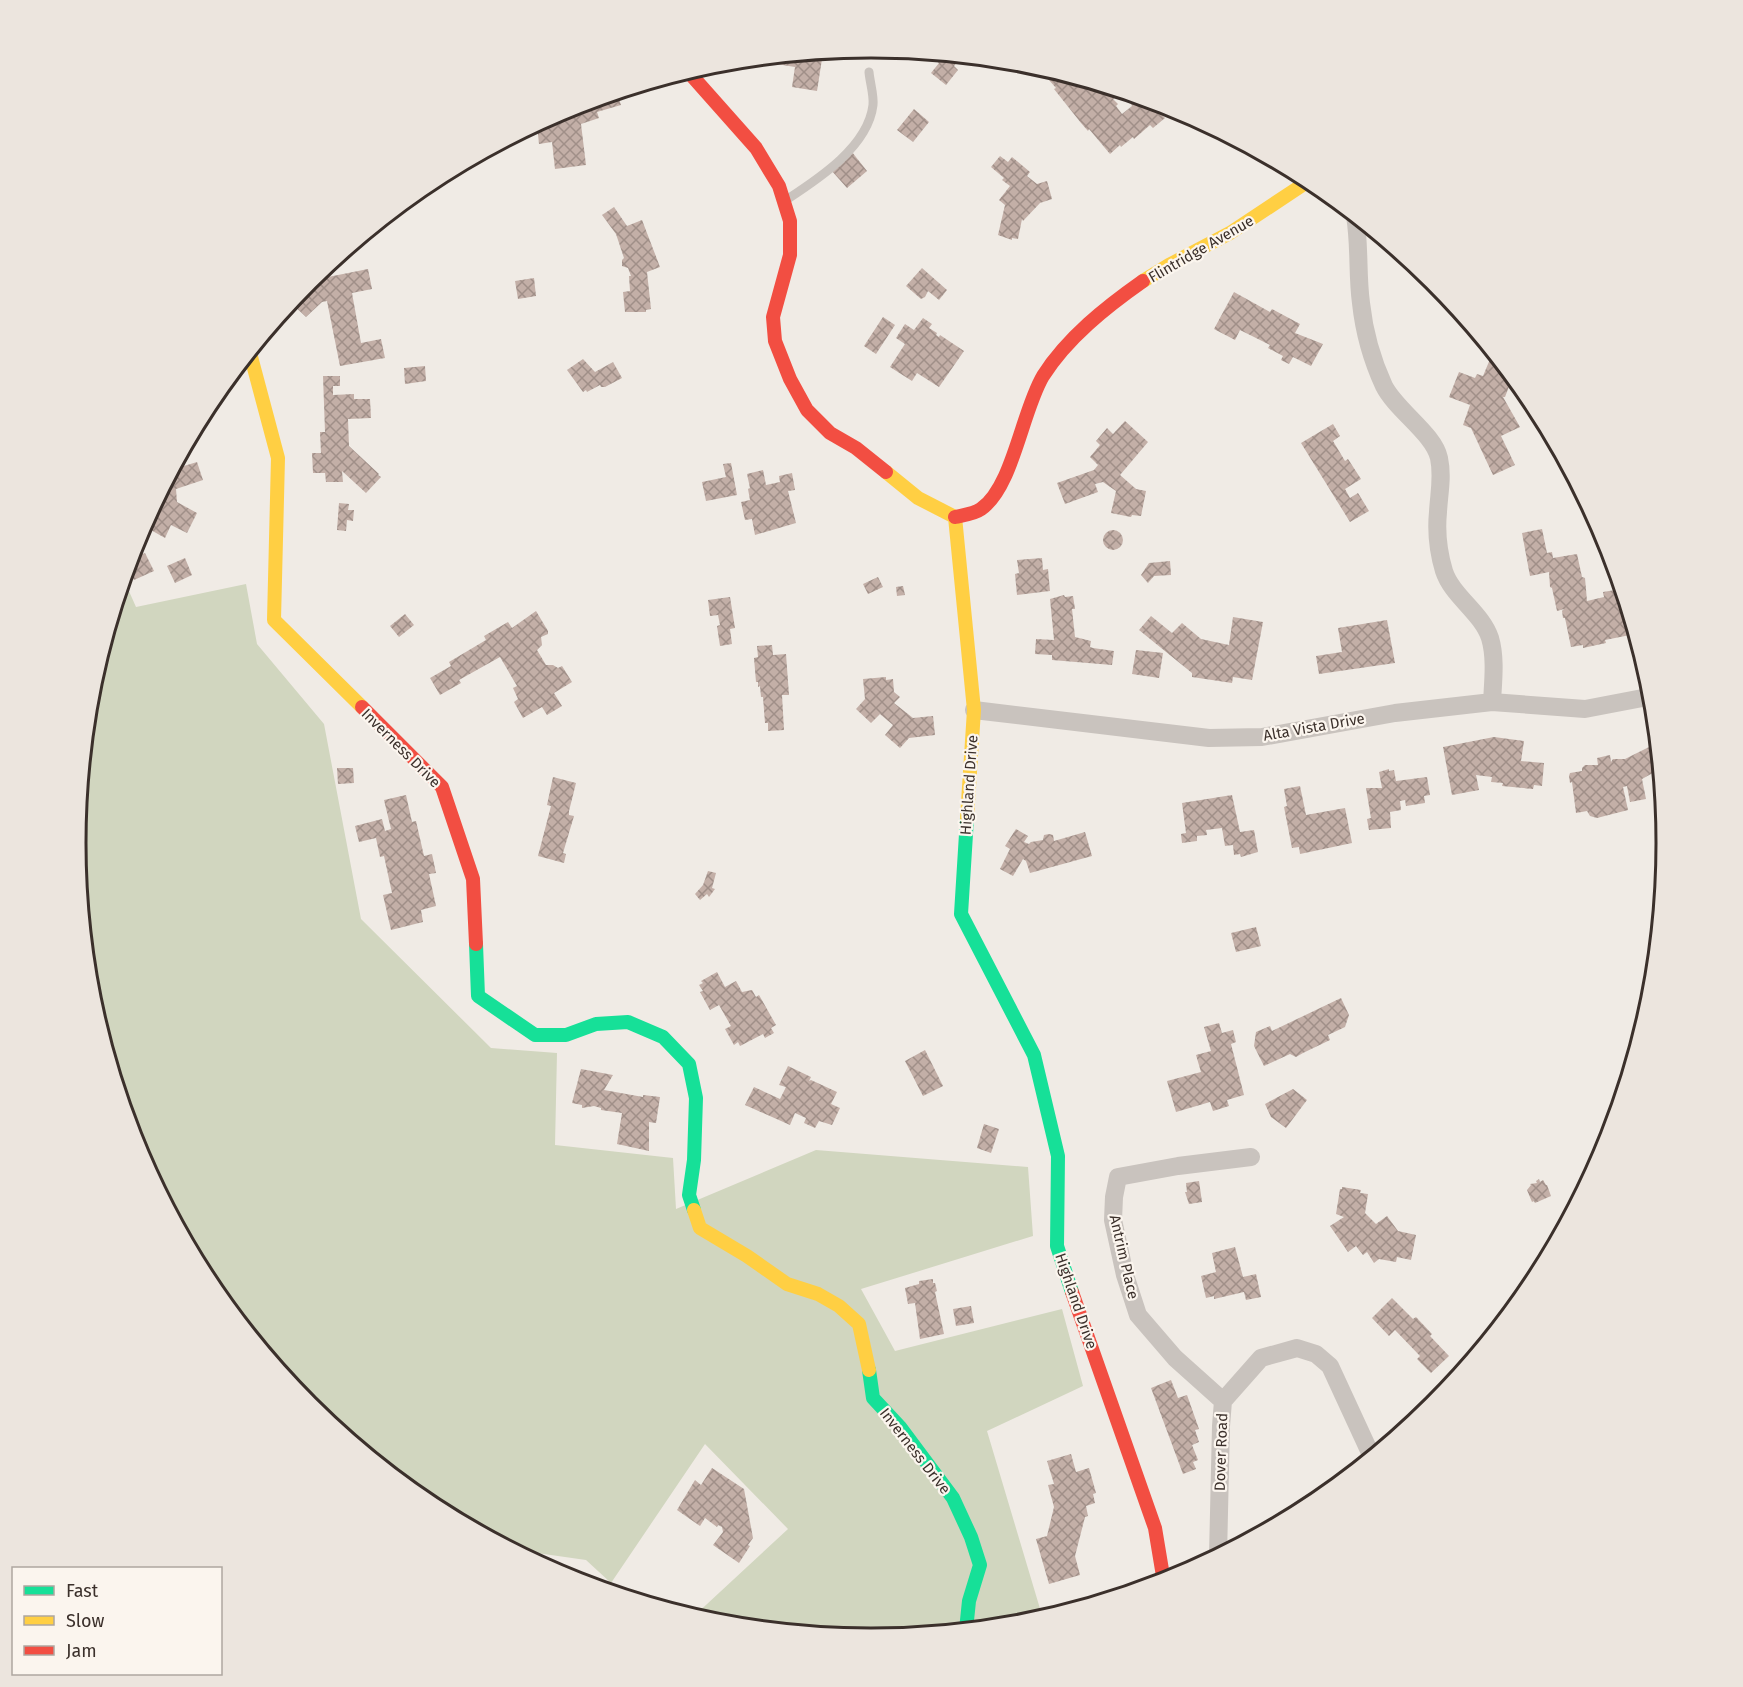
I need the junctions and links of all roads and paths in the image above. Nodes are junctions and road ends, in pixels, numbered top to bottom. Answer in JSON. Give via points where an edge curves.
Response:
{"nodes":[{"id":1,"x":869,"y":72,"type":"dead end"},
{"id":2,"x":695,"y":79,"type":"edge"},
{"id":3,"x":1301,"y":186,"type":"edge"},
{"id":4,"x":784,"y":201,"type":"junction"},
{"id":5,"x":1357,"y":227,"type":"edge"},
{"id":6,"x":252,"y":362,"type":"edge"},
{"id":7,"x":955,"y":518,"type":"junction"},
{"id":8,"x":1642,"y":698,"type":"edge"},
{"id":9,"x":1492,"y":702,"type":"junction"},
{"id":10,"x":974,"y":710,"type":"junction"},
{"id":11,"x":1251,"y":1157,"type":"dead end"},
{"id":12,"x":1223,"y":1401,"type":"junction"},
{"id":13,"x":1369,"y":1450,"type":"edge"},
{"id":14,"x":1218,"y":1548,"type":"edge"},
{"id":15,"x":1162,"y":1573,"type":"edge"},
{"id":16,"x":967,"y":1623,"type":"edge"}],
"edges":[{"from":1,"to":4,"type":"lane","via":[[873,103],[869,122],[855,144],[823,176]]},
{"from":2,"to":4,"type":"street","via":[[756,148]]},
{"from":3,"to":7,"type":"street","name":"Flintridge Avenue","via":[[1251,221],[1162,269],[1073,339],[1044,376],[998,487],[984,507]]},
{"from":4,"to":7,"type":"street","via":[[790,221],[790,255],[773,317],[775,341],[790,379],[807,410],[830,434],[856,448],[918,498]]},
{"from":5,"to":9,"type":"street","via":[[1361,302],[1371,353],[1385,387],[1439,455],[1442,482],[1437,545],[1445,574],[1490,638]]},
{"from":6,"to":16,"type":"street","name":"Inverness Drive","via":[[278,458],[274,620],[442,787],[473,879],[478,996],[535,1035],[566,1035],[596,1023],[628,1022],[663,1037],[689,1064],[696,1098],[689,1195],[700,1228],[787,1284],[839,1306],[859,1324],[873,1398],[900,1427],[952,1498],[971,1537],[980,1565]]},
{"from":7,"to":10,"type":"street","name":"Highland Drive"},
{"from":8,"to":9,"type":"street","name":"Alta Vista Drive","via":[[1585,709]]},
{"from":9,"to":10,"type":"street","name":"Alta Vista Drive","via":[[1395,713],[1262,737],[1209,738]]},
{"from":10,"to":15,"type":"street","name":"Highland Drive","via":[[961,914],[1034,1054],[1058,1156],[1058,1246],[1155,1528]]},
{"from":11,"to":12,"type":"street","name":"Antrim Place","via":[[1118,1177],[1114,1197],[1113,1220],[1138,1315],[1175,1358]]},
{"from":12,"to":13,"type":"street","name":"Dover Road","via":[[1261,1358],[1297,1348],[1316,1354],[1330,1366]]},
{"from":12,"to":14,"type":"street","name":"Dover Road"}]}
